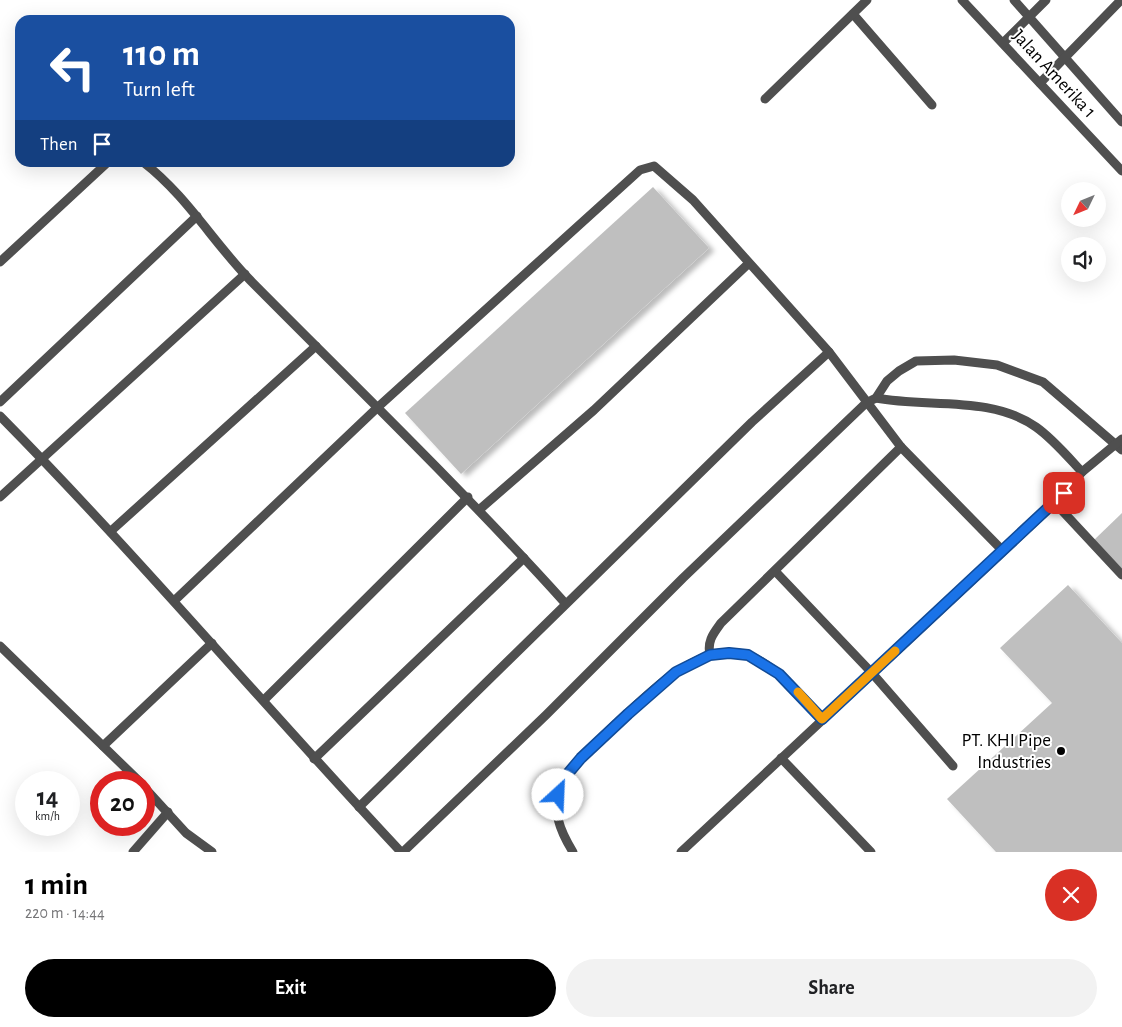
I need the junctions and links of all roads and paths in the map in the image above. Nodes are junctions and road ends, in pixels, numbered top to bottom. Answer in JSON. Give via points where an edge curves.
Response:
{"nodes":[{"id":1,"x":867,"y":0,"type":"edge"},
{"id":2,"x":962,"y":0,"type":"edge"},
{"id":3,"x":1014,"y":0,"type":"edge"},
{"id":4,"x":1046,"y":0,"type":"edge"},
{"id":5,"x":1121,"y":0,"type":"edge"},
{"id":6,"x":853,"y":14,"type":"junction"},
{"id":7,"x":1029,"y":16,"type":"junction"},
{"id":8,"x":1002,"y":43,"type":"junction"},
{"id":9,"x":1065,"y":58,"type":"junction"},
{"id":10,"x":1040,"y":83,"type":"junction"},
{"id":11,"x":765,"y":98,"type":"dead end"},
{"id":12,"x":932,"y":105,"type":"dead end"},
{"id":13,"x":1122,"y":122,"type":"edge"},
{"id":14,"x":103,"y":167,"type":"edge"},
{"id":15,"x":149,"y":167,"type":"edge"},
{"id":16,"x":1122,"y":171,"type":"edge"},
{"id":17,"x":197,"y":216,"type":"junction"},
{"id":18,"x":0,"y":262,"type":"edge"},
{"id":19,"x":748,"y":264,"type":"junction"},
{"id":20,"x":245,"y":274,"type":"junction"},
{"id":21,"x":316,"y":346,"type":"junction"},
{"id":22,"x":829,"y":352,"type":"junction"},
{"id":23,"x":876,"y":398,"type":"junction"},
{"id":24,"x":0,"y":402,"type":"edge"},
{"id":25,"x":866,"y":404,"type":"junction"},
{"id":26,"x":378,"y":407,"type":"junction"},
{"id":27,"x":0,"y":416,"type":"edge"},
{"id":28,"x":1120,"y":444,"type":"edge"},
{"id":29,"x":901,"y":446,"type":"junction"},
{"id":30,"x":42,"y":458,"type":"junction"},
{"id":31,"x":1082,"y":472,"type":"junction"},
{"id":32,"x":0,"y":497,"type":"edge"},
{"id":33,"x":468,"y":498,"type":"junction"},
{"id":34,"x":1055,"y":503,"type":"junction"},
{"id":35,"x":479,"y":510,"type":"junction"},
{"id":36,"x":111,"y":531,"type":"junction"},
{"id":37,"x":1002,"y":550,"type":"junction"},
{"id":38,"x":524,"y":558,"type":"junction"},
{"id":39,"x":776,"y":571,"type":"junction"},
{"id":40,"x":1122,"y":575,"type":"edge"},
{"id":41,"x":174,"y":601,"type":"junction"},
{"id":42,"x":565,"y":603,"type":"junction"},
{"id":43,"x":212,"y":643,"type":"junction"},
{"id":44,"x":0,"y":646,"type":"edge"},
{"id":45,"x":710,"y":655,"type":"junction"},
{"id":46,"x":872,"y":673,"type":"junction"},
{"id":47,"x":264,"y":700,"type":"junction"},
{"id":48,"x":822,"y":719,"type":"junction"},
{"id":49,"x":103,"y":746,"type":"junction"},
{"id":50,"x":781,"y":758,"type":"junction"},
{"id":51,"x":314,"y":759,"type":"junction"},
{"id":52,"x":953,"y":766,"type":"dead end"},
{"id":53,"x":129,"y":771,"type":"edge"},
{"id":54,"x":155,"y":798,"type":"edge"},
{"id":55,"x":359,"y":807,"type":"junction"},
{"id":56,"x":168,"y":812,"type":"junction"},
{"id":57,"x":133,"y":852,"type":"edge"},
{"id":58,"x":212,"y":852,"type":"edge"},
{"id":59,"x":402,"y":852,"type":"edge"},
{"id":60,"x":573,"y":852,"type":"edge"},
{"id":61,"x":681,"y":852,"type":"edge"},
{"id":62,"x":871,"y":852,"type":"edge"}],
"edges":[{"from":1,"to":6,"type":"lane"},
{"from":2,"to":8,"type":"lane","name":"Jalan Amerika 1"},
{"from":3,"to":7,"type":"lane","name":"Jalan Amerika 1"},
{"from":4,"to":7,"type":"lane"},
{"from":5,"to":9,"type":"lane"},
{"from":6,"to":11,"type":"lane"},
{"from":6,"to":12,"type":"lane"},
{"from":7,"to":8,"type":"lane"},
{"from":7,"to":9,"type":"lane","name":"Jalan Amerika 1"},
{"from":8,"to":10,"type":"lane","name":"Jalan Amerika 1"},
{"from":9,"to":10,"type":"lane"},
{"from":9,"to":13,"type":"lane","name":"Jalan Amerika 1"},
{"from":10,"to":16,"type":"lane","name":"Jalan Amerika 1"},
{"from":14,"to":18,"type":"lane"},
{"from":15,"to":17,"type":"lane"},
{"from":17,"to":20,"type":"lane"},
{"from":17,"to":24,"type":"lane"},
{"from":19,"to":22,"type":"lane"},
{"from":19,"to":26,"type":"lane","via":[[693,200],[670,179],[654,166],[640,170]]},
{"from":19,"to":35,"type":"lane","via":[[594,410]]},
{"from":20,"to":21,"type":"lane"},
{"from":20,"to":30,"type":"lane"},
{"from":21,"to":26,"type":"lane"},
{"from":21,"to":36,"type":"lane"},
{"from":22,"to":25,"type":"lane"},
{"from":22,"to":42,"type":"lane"},
{"from":23,"to":25,"type":"lane"},
{"from":23,"to":28,"type":"lane","via":[[887,381],[916,361],[954,360],[997,365],[1043,382]]},
{"from":23,"to":31,"type":"lane","via":[[985,408],[1013,415],[1035,426]]},
{"from":25,"to":29,"type":"lane"},
{"from":25,"to":59,"type":"lane","via":[[682,578]]},
{"from":26,"to":33,"type":"lane"},
{"from":26,"to":41,"type":"lane"},
{"from":27,"to":30,"type":"lane"},
{"from":28,"to":31,"type":"lane"},
{"from":29,"to":37,"type":"lane"},
{"from":29,"to":39,"type":"lane"},
{"from":30,"to":32,"type":"lane"},
{"from":30,"to":36,"type":"lane"},
{"from":31,"to":34,"type":"lane"},
{"from":33,"to":35,"type":"lane"},
{"from":33,"to":47,"type":"lane"},
{"from":34,"to":37,"type":"lane"},
{"from":34,"to":40,"type":"lane"},
{"from":35,"to":38,"type":"lane"},
{"from":36,"to":41,"type":"lane"},
{"from":37,"to":46,"type":"lane"},
{"from":38,"to":42,"type":"lane"},
{"from":38,"to":51,"type":"lane"},
{"from":39,"to":45,"type":"lane","via":[[712,635],[708,647]]},
{"from":39,"to":46,"type":"lane"},
{"from":41,"to":43,"type":"lane"},
{"from":42,"to":55,"type":"lane"},
{"from":43,"to":47,"type":"lane"},
{"from":43,"to":49,"type":"lane"},
{"from":44,"to":49,"type":"lane"},
{"from":45,"to":48,"type":"lane","via":[[748,655],[779,674]]},
{"from":45,"to":60,"type":"lane","via":[[676,672],[581,758],[560,783],[555,807],[563,835]]},
{"from":46,"to":48,"type":"lane"},
{"from":46,"to":52,"type":"lane"},
{"from":47,"to":51,"type":"lane"},
{"from":48,"to":50,"type":"lane"},
{"from":49,"to":53,"type":"lane"},
{"from":50,"to":61,"type":"lane"},
{"from":50,"to":62,"type":"lane"},
{"from":51,"to":55,"type":"lane"},
{"from":54,"to":56,"type":"lane"},
{"from":55,"to":59,"type":"lane"},
{"from":56,"to":57,"type":"lane"},
{"from":56,"to":58,"type":"lane","via":[[186,833]]}]}
